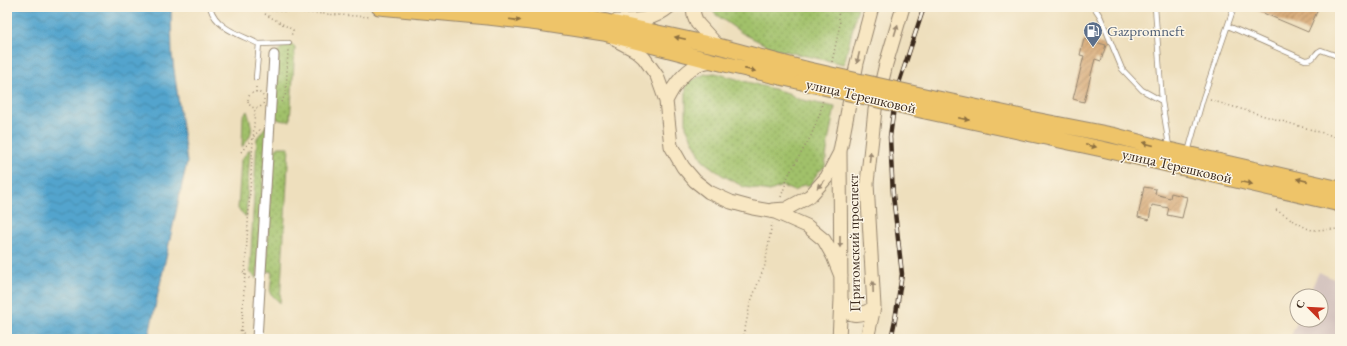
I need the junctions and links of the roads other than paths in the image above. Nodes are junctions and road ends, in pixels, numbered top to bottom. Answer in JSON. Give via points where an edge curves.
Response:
{"nodes":[{"id":1,"x":210,"y":7,"type":"edge"},
{"id":2,"x":519,"y":7,"type":"edge"},
{"id":3,"x":669,"y":7,"type":"edge"},
{"id":4,"x":693,"y":7,"type":"edge"},
{"id":5,"x":903,"y":7,"type":"edge"},
{"id":6,"x":1094,"y":7,"type":"edge"},
{"id":7,"x":1155,"y":7,"type":"edge"},
{"id":8,"x":1234,"y":7,"type":"edge"},
{"id":9,"x":871,"y":8,"type":"edge"},
{"id":10,"x":375,"y":12,"type":"edge"},
{"id":11,"x":1228,"y":26,"type":"junction"},
{"id":12,"x":605,"y":28,"type":"junction"},
{"id":13,"x":289,"y":43,"type":"dead end"},
{"id":14,"x":259,"y":44,"type":"junction"},
{"id":15,"x":718,"y":46,"type":"junction"},
{"id":16,"x":274,"y":55,"type":"dead end"},
{"id":17,"x":1340,"y":58,"type":"edge"},
{"id":18,"x":712,"y":61,"type":"junction"},
{"id":19,"x":804,"y":76,"type":"junction"},
{"id":20,"x":256,"y":78,"type":"dead end"},
{"id":21,"x":666,"y":101,"type":"junction"},
{"id":22,"x":1162,"y":101,"type":"junction"},
{"id":23,"x":927,"y":104,"type":"junction"},
{"id":24,"x":1169,"y":150,"type":"junction"},
{"id":25,"x":840,"y":151,"type":"junction"},
{"id":26,"x":1187,"y":154,"type":"junction"},
{"id":27,"x":1340,"y":189,"type":"edge"},
{"id":28,"x":1340,"y":204,"type":"edge"},
{"id":29,"x":772,"y":213,"type":"junction"},
{"id":30,"x":841,"y":276,"type":"junction"},
{"id":31,"x":840,"y":299,"type":"junction"},
{"id":32,"x":874,"y":308,"type":"junction"},
{"id":33,"x":257,"y":339,"type":"edge"},
{"id":34,"x":839,"y":339,"type":"edge"},
{"id":35,"x":867,"y":339,"type":"edge"}],
"edges":[{"from":1,"to":14,"type":"lane","via":[[220,24]]},
{"from":2,"to":12,"type":"main road","name":"улица Терешковой"},
{"from":3,"to":12,"type":"main road","via":[[646,19]]},
{"from":4,"to":15,"type":"main road","via":[[697,23]]},
{"from":32,"to":5,"type":"main road","name":"Притомский проспект","one_way":true,"via":[[867,183],[875,110]]},
{"from":6,"to":22,"type":"lane","via":[[1122,68],[1142,90]]},
{"from":7,"to":22,"type":"lane"},
{"from":8,"to":11,"type":"lane"},
{"from":9,"to":25,"type":"main road","name":"Притомский проспект","one_way":true},
{"from":10,"to":12,"type":"main road","name":"улица Терешковой","one_way":true,"via":[[488,17]]},
{"from":11,"to":17,"type":"lane","via":[[1305,60],[1314,58],[1321,50]]},
{"from":11,"to":26,"type":"lane"},
{"from":15,"to":12,"type":"main road","name":"улица Терешковой","one_way":true},
{"from":12,"to":18,"type":"main road","name":"улица Терешковой"},
{"from":12,"to":21,"type":"main road","via":[[644,58],[657,76]]},
{"from":13,"to":14,"type":"lane"},
{"from":14,"to":20,"type":"lane"},
{"from":15,"to":19,"type":"main road","name":"улица Терешковой"},
{"from":16,"to":33,"type":"street"},
{"from":18,"to":19,"type":"main road","name":"улица Терешковой","one_way":true},
{"from":18,"to":21,"type":"main road","via":[[698,64],[685,73],[674,85]]},
{"from":19,"to":23,"type":"main road","name":"улица Терешковой","bridge":true},
{"from":21,"to":29,"type":"main road","via":[[671,146],[683,167],[696,181],[709,192],[731,202]]},
{"from":22,"to":24,"type":"lane"},
{"from":24,"to":23,"type":"main road","name":"улица Терешковой","one_way":true,"via":[[1112,135],[1035,120]]},
{"from":23,"to":28,"type":"main road","name":"улица Терешковой","one_way":true,"via":[[1102,149]]},
{"from":24,"to":26,"type":"main road","name":"улица Терешковой"},
{"from":25,"to":29,"type":"main road","one_way":true,"via":[[827,177],[810,196]]},
{"from":25,"to":30,"type":"main road","name":"Притомский проспект","one_way":true},
{"from":27,"to":26,"type":"main road","name":"улица Терешковой","one_way":true},
{"from":29,"to":30,"type":"main road","via":[[807,226],[820,236],[828,246]]},
{"from":30,"to":31,"type":"main road","name":"Притомский проспект"},
{"from":31,"to":32,"type":"main road","via":[[847,312],[853,314],[868,312]]},
{"from":31,"to":34,"type":"main road","name":"Притомский проспект"},
{"from":32,"to":35,"type":"main road","name":"Притомский проспект"}]}
